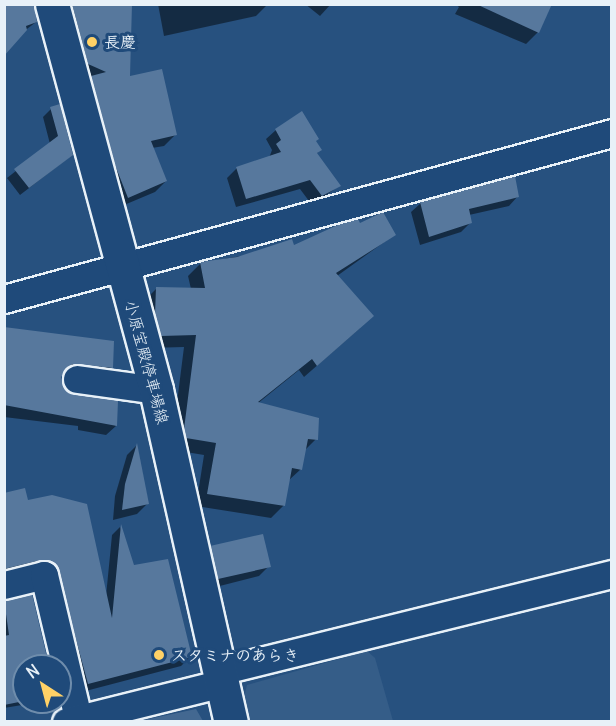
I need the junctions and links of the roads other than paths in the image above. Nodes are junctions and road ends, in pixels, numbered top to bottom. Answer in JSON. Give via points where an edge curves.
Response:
{"nodes":[{"id":1,"x":52,"y":4,"type":"edge"},
{"id":2,"x":612,"y":133,"type":"edge"},
{"id":3,"x":122,"y":266,"type":"junction"},
{"id":4,"x":4,"y":299,"type":"edge"},
{"id":5,"x":77,"y":379,"type":"dead end"},
{"id":6,"x":156,"y":390,"type":"junction"},
{"id":7,"x":612,"y":574,"type":"edge"},
{"id":8,"x":4,"y":585,"type":"edge"},
{"id":9,"x":221,"y":677,"type":"junction"},
{"id":10,"x":74,"y":720,"type":"edge"},
{"id":11,"x":231,"y":722,"type":"edge"}],
"edges":[{"from":1,"to":3,"type":"main road","name":"小原宝殿停車場線"},
{"from":2,"to":3,"type":"street"},
{"from":3,"to":4,"type":"street"},
{"from":3,"to":6,"type":"main road","name":"小原宝殿停車場線"},
{"from":5,"to":6,"type":"street"},
{"from":6,"to":9,"type":"main road","name":"小原宝殿停車場線"},
{"from":7,"to":9,"type":"street"},
{"from":8,"to":10,"type":"street","via":[[44,575]]},
{"from":9,"to":10,"type":"street"},
{"from":9,"to":11,"type":"main road","name":"小原宝殿停車場線"}]}
